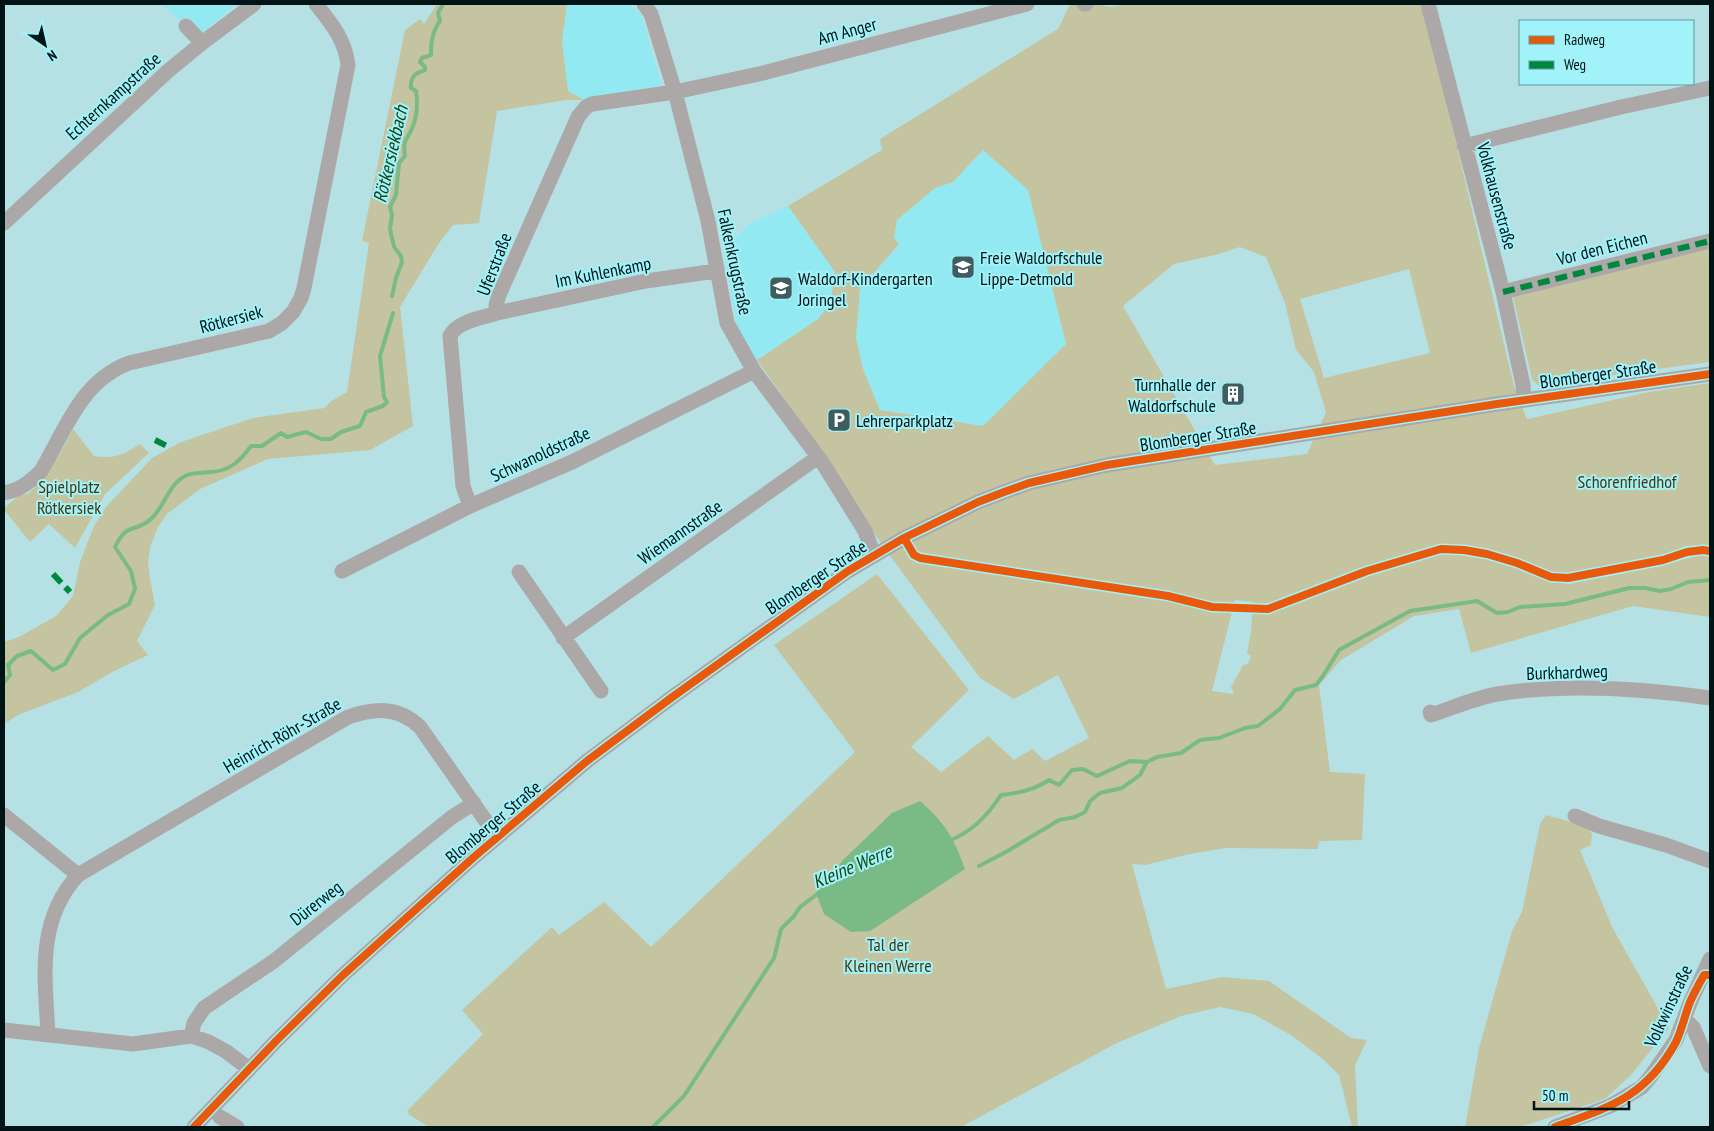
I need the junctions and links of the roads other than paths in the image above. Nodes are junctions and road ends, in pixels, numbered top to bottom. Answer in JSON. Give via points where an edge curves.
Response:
{"nodes":[{"id":1,"x":254,"y":4,"type":"edge"},
{"id":2,"x":316,"y":4,"type":"edge"},
{"id":3,"x":644,"y":4,"type":"edge"},
{"id":4,"x":1027,"y":4,"type":"edge"},
{"id":5,"x":1428,"y":4,"type":"edge"},
{"id":6,"x":186,"y":26,"type":"dead end"},
{"id":7,"x":202,"y":43,"type":"junction"},
{"id":8,"x":1710,"y":88,"type":"edge"},
{"id":9,"x":675,"y":92,"type":"junction"},
{"id":10,"x":1464,"y":146,"type":"junction"},
{"id":11,"x":4,"y":223,"type":"edge"},
{"id":12,"x":1710,"y":241,"type":"edge"},
{"id":13,"x":716,"y":271,"type":"junction"},
{"id":14,"x":1503,"y":292,"type":"junction"},
{"id":15,"x":497,"y":313,"type":"junction"},
{"id":16,"x":754,"y":371,"type":"junction"},
{"id":17,"x":1710,"y":374,"type":"edge"},
{"id":18,"x":1524,"y":400,"type":"junction"},
{"id":19,"x":818,"y":457,"type":"junction"},
{"id":20,"x":4,"y":493,"type":"edge"},
{"id":21,"x":470,"y":506,"type":"junction"},
{"id":22,"x":874,"y":555,"type":"junction"},
{"id":23,"x":342,"y":571,"type":"dead end"},
{"id":24,"x":519,"y":572,"type":"dead end"},
{"id":25,"x":563,"y":638,"type":"junction"},
{"id":26,"x":601,"y":691,"type":"dead end"},
{"id":27,"x":1710,"y":698,"type":"edge"},
{"id":28,"x":1430,"y":712,"type":"dead end"},
{"id":29,"x":474,"y":803,"type":"junction"},
{"id":30,"x":4,"y":815,"type":"edge"},
{"id":31,"x":1575,"y":816,"type":"dead end"},
{"id":32,"x":497,"y":836,"type":"junction"},
{"id":33,"x":1710,"y":861,"type":"edge"},
{"id":34,"x":78,"y":875,"type":"junction"},
{"id":35,"x":1710,"y":959,"type":"edge"},
{"id":36,"x":1707,"y":975,"type":"edge"},
{"id":37,"x":1684,"y":1020,"type":"junction"},
{"id":38,"x":4,"y":1030,"type":"edge"},
{"id":39,"x":48,"y":1034,"type":"junction"},
{"id":40,"x":191,"y":1036,"type":"junction"},
{"id":41,"x":1710,"y":1066,"type":"edge"},
{"id":42,"x":249,"y":1069,"type":"junction"},
{"id":43,"x":220,"y":1117,"type":"dead end"},
{"id":44,"x":194,"y":1127,"type":"edge"},
{"id":45,"x":237,"y":1127,"type":"edge"},
{"id":46,"x":1555,"y":1127,"type":"edge"}],
"edges":[{"from":1,"to":7,"type":"street","name":"Echternkampstraße"},
{"from":2,"to":20,"type":"street","name":"Rötkersiek","via":[[338,33],[348,65],[304,288],[293,312],[282,323],[262,334],[114,368],[85,394],[41,471],[20,488]]},
{"from":3,"to":9,"type":"street","name":"Falkenkrugstraße","via":[[651,14]]},
{"from":4,"to":9,"type":"street","name":"Am Anger","via":[[764,73]]},
{"from":5,"to":10,"type":"street","name":"Volkhausenstraße"},
{"from":6,"to":7,"type":"street"},
{"from":7,"to":11,"type":"street","name":"Echternkampstraße","via":[[113,120]]},
{"from":8,"to":10,"type":"street"},
{"from":9,"to":13,"type":"street","name":"Falkenkrugstraße","via":[[708,221]]},
{"from":9,"to":15,"type":"street","name":"Uferstraße","via":[[592,104],[583,109],[498,295]]},
{"from":10,"to":14,"type":"street","name":"Volkhausenstraße"},
{"from":12,"to":14,"type":"street","name":"Vor den Eichen"},
{"from":13,"to":15,"type":"street","name":"Im Kuhlenkamp","via":[[646,281]]},
{"from":13,"to":16,"type":"street","name":"Falkenkrugstraße","via":[[727,323]]},
{"from":14,"to":18,"type":"street","name":"Volkhausenstraße"},
{"from":15,"to":21,"type":"street","name":"Uferstraße","via":[[459,326],[452,330],[450,336],[463,486]]},
{"from":16,"to":19,"type":"street","name":"Falkenkrugstraße"},
{"from":16,"to":21,"type":"street","name":"Schwanoldstraße","via":[[572,462]]},
{"from":17,"to":18,"type":"street","name":"Blomberger Straße"},
{"from":18,"to":22,"type":"street","name":"Blomberger Straße","via":[[1126,462],[1030,483],[978,502]]},
{"from":19,"to":22,"type":"street","name":"Falkenkrugstraße","via":[[865,531]]},
{"from":19,"to":25,"type":"street","name":"Wiemannstraße"},
{"from":21,"to":23,"type":"street","name":"Schwanoldstraße"},
{"from":22,"to":32,"type":"street","name":"Blomberger Straße","via":[[670,698]]},
{"from":24,"to":25,"type":"street"},
{"from":25,"to":26,"type":"street"},
{"from":27,"to":28,"type":"street","name":"Burkhardweg","via":[[1676,693],[1559,688],[1495,694]]},
{"from":29,"to":32,"type":"street","name":"Heinrich-Röhr-Straße"},
{"from":29,"to":34,"type":"street","name":"Heinrich-Röhr-Straße","via":[[420,727],[405,717],[373,710],[348,717]]},
{"from":29,"to":40,"type":"street","name":"Dürerweg","via":[[452,817],[274,961],[204,1008],[194,1023]]},
{"from":30,"to":34,"type":"street"},
{"from":31,"to":33,"type":"street"},
{"from":32,"to":42,"type":"street","name":"Blomberger Straße","via":[[350,968]]},
{"from":34,"to":39,"type":"street","name":"Heinrich-Röhr-Straße","via":[[54,912],[47,938],[44,961]]},
{"from":35,"to":36,"type":"street","name":"Volkwinstraße"},
{"from":36,"to":37,"type":"street","name":"Volkwinstraße"},
{"from":37,"to":41,"type":"street","via":[[1692,1027]]},
{"from":37,"to":46,"type":"street","name":"Volkwinstraße","via":[[1666,1057],[1642,1087],[1610,1106]]},
{"from":38,"to":39,"type":"street"},
{"from":39,"to":40,"type":"street","via":[[133,1044]]},
{"from":40,"to":42,"type":"street","via":[[227,1052]]},
{"from":42,"to":44,"type":"street","name":"Blomberger Straße"},
{"from":43,"to":45,"type":"street"}]}
